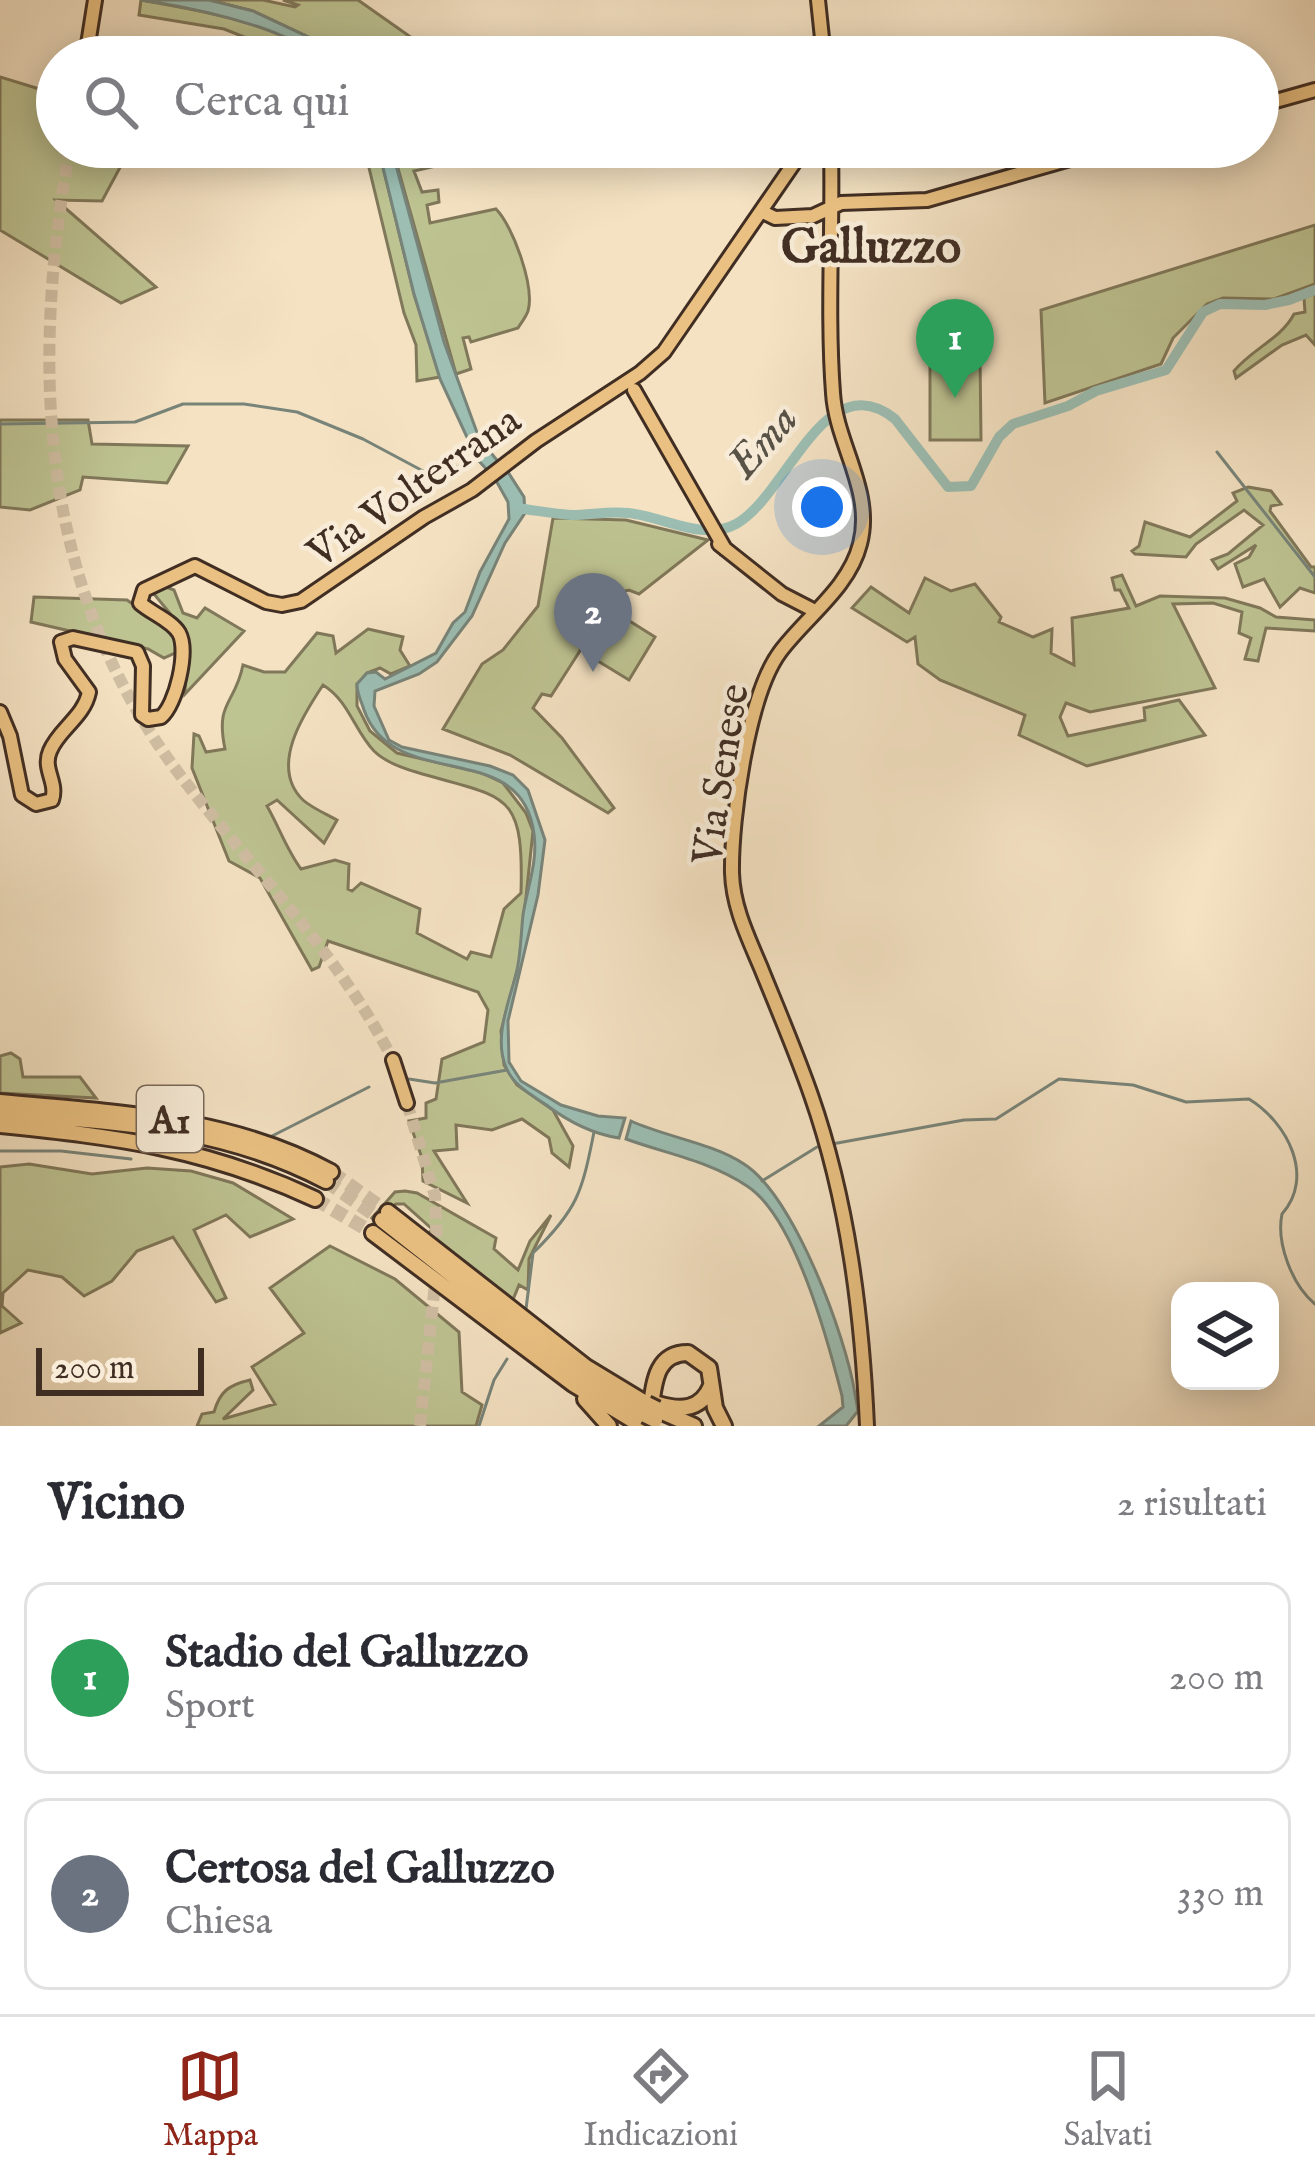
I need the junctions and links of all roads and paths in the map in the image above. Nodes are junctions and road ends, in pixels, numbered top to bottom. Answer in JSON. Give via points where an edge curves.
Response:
{"nodes":[{"id":1,"x":95,"y":0,"type":"edge"},
{"id":2,"x":818,"y":0,"type":"edge"},
{"id":3,"x":89,"y":36,"type":"edge"},
{"id":4,"x":822,"y":36,"type":"edge"},
{"id":5,"x":1315,"y":90,"type":"edge"},
{"id":6,"x":1279,"y":100,"type":"edge"},
{"id":7,"x":792,"y":168,"type":"edge"},
{"id":8,"x":832,"y":168,"type":"edge"},
{"id":9,"x":1040,"y":168,"type":"edge"},
{"id":10,"x":832,"y":207,"type":"junction"},
{"id":11,"x":764,"y":212,"type":"junction"},
{"id":12,"x":630,"y":383,"type":"junction"},
{"id":13,"x":796,"y":604,"type":"junction"},
{"id":14,"x":815,"y":611,"type":"junction"},
{"id":15,"x":799,"y":629,"type":"junction"},
{"id":16,"x":0,"y":712,"type":"edge"},
{"id":17,"x":393,"y":1060,"type":"tunnel mouth"},
{"id":18,"x":0,"y":1102,"type":"edge"},
{"id":19,"x":407,"y":1103,"type":"tunnel mouth"},
{"id":20,"x":0,"y":1113,"type":"edge"},
{"id":21,"x":0,"y":1125,"type":"edge"},
{"id":22,"x":315,"y":1199,"type":"tunnel mouth"},
{"id":23,"x":381,"y":1222,"type":"junction"},
{"id":24,"x":470,"y":1305,"type":"junction"},
{"id":25,"x":713,"y":1381,"type":"junction"},
{"id":26,"x":652,"y":1414,"type":"edge"},
{"id":27,"x":609,"y":1426,"type":"edge"},
{"id":28,"x":694,"y":1426,"type":"edge"},
{"id":29,"x":724,"y":1426,"type":"edge"},
{"id":30,"x":867,"y":1426,"type":"edge"}],
"edges":[{"from":1,"to":3,"type":"main road"},
{"from":2,"to":4,"type":"main road"},
{"from":5,"to":6,"type":"main road"},
{"from":7,"to":11,"type":"main road","name":"Via Volterrana"},
{"from":8,"to":10,"type":"main road","name":"Via Senese"},
{"from":9,"to":10,"type":"main road","via":[[909,202]]},
{"from":10,"to":11,"type":"main road","via":[[813,217]]},
{"from":10,"to":14,"type":"main road","name":"Via Senese","via":[[834,402],[860,493],[862,531],[847,574]]},
{"from":11,"to":12,"type":"main road","name":"Via Volterrana","via":[[670,344]]},
{"from":12,"to":13,"type":"main road","via":[[720,542]]},
{"from":12,"to":16,"type":"main road","name":"Via Volterrana","via":[[295,604],[266,602],[195,566],[144,590],[140,604],[176,629],[182,644],[176,698],[155,719],[142,715],[137,652],[64,639],[61,652],[88,698],[48,753],[52,800],[36,804],[22,796]]},
{"from":13,"to":14,"type":"main road"},
{"from":13,"to":15,"type":"main road"},
{"from":14,"to":15,"type":"main road","name":"Via Senese"},
{"from":15,"to":30,"type":"main road","name":"Via Senese","via":[[772,665],[755,711],[732,880],[813,1102],[846,1227]]},
{"from":17,"to":19,"type":"main road"},
{"from":18,"to":20,"type":"highway","number":"A1","via":[[192,1122],[261,1140],[328,1176],[224,1138]]},
{"from":21,"to":22,"type":"highway","number":"A1","via":[[175,1148]]},
{"from":23,"to":24,"type":"highway"},
{"from":23,"to":26,"type":"highway"},
{"from":23,"to":26,"type":"highway","via":[[578,1374]]},
{"from":24,"to":26,"type":"highway","via":[[573,1384]]},
{"from":24,"to":27,"type":"highway"},
{"from":25,"to":26,"type":"highway","via":[[694,1406]]},
{"from":25,"to":26,"type":"highway","via":[[699,1357],[671,1355],[656,1377]]},
{"from":25,"to":29,"type":"highway"},
{"from":26,"to":28,"type":"highway"}]}
